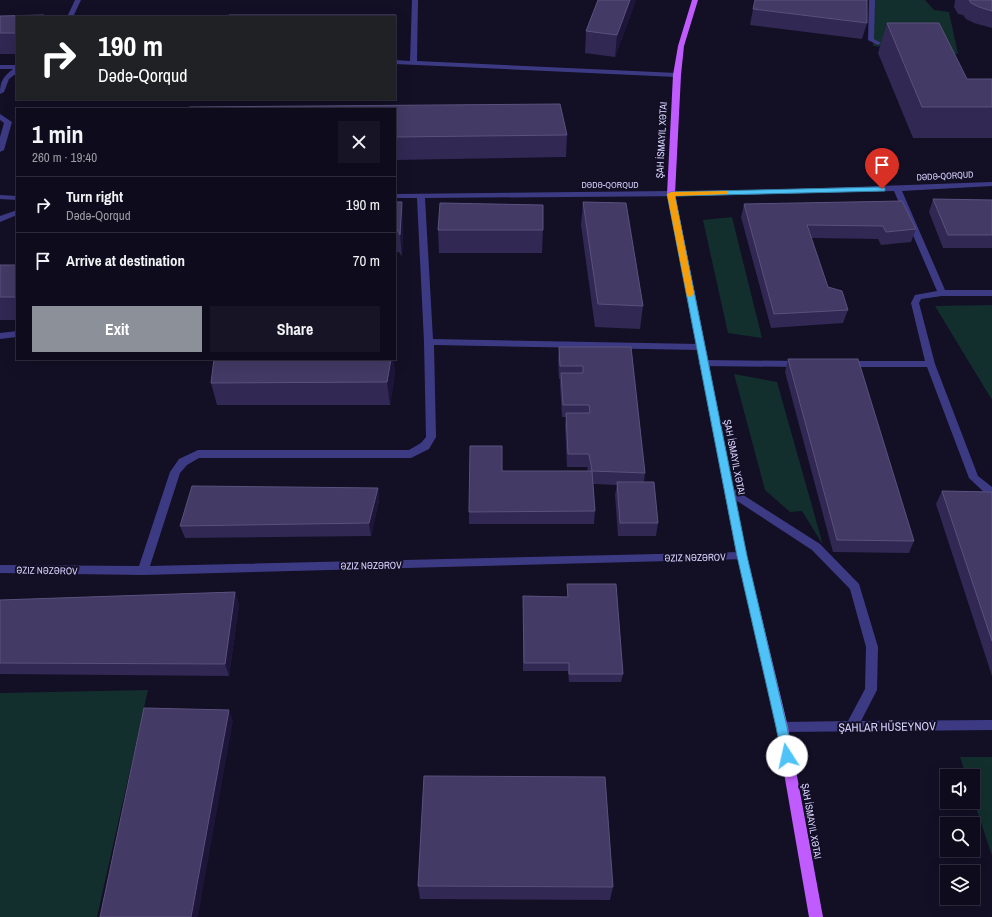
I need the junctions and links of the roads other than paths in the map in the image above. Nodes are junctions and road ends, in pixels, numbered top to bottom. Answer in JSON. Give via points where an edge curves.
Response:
{"nodes":[{"id":1,"x":78,"y":0,"type":"edge"},
{"id":2,"x":415,"y":0,"type":"edge"},
{"id":3,"x":695,"y":0,"type":"edge"},
{"id":4,"x":872,"y":0,"type":"edge"},
{"id":5,"x":70,"y":16,"type":"edge"},
{"id":6,"x":878,"y":43,"type":"dead end"},
{"id":7,"x":396,"y":62,"type":"edge"},
{"id":8,"x":413,"y":62,"type":"junction"},
{"id":9,"x":0,"y":67,"type":"edge"},
{"id":10,"x":16,"y":68,"type":"edge"},
{"id":11,"x":16,"y":69,"type":"edge"},
{"id":12,"x":678,"y":76,"type":"junction"},
{"id":13,"x":0,"y":92,"type":"edge"},
{"id":14,"x":0,"y":116,"type":"edge"},
{"id":15,"x":0,"y":122,"type":"edge"},
{"id":16,"x":8,"y":122,"type":"junction"},
{"id":17,"x":16,"y":122,"type":"edge"},
{"id":18,"x":0,"y":150,"type":"edge"},
{"id":19,"x":992,"y":184,"type":"edge"},
{"id":20,"x":897,"y":189,"type":"junction"},
{"id":21,"x":671,"y":194,"type":"junction"},
{"id":22,"x":396,"y":196,"type":"edge"},
{"id":23,"x":421,"y":196,"type":"junction"},
{"id":24,"x":0,"y":197,"type":"edge"},
{"id":25,"x":16,"y":198,"type":"edge"},
{"id":26,"x":16,"y":212,"type":"edge"},
{"id":27,"x":0,"y":219,"type":"edge"},
{"id":28,"x":942,"y":293,"type":"junction"},
{"id":29,"x":992,"y":293,"type":"edge"},
{"id":30,"x":16,"y":334,"type":"edge"},
{"id":31,"x":0,"y":336,"type":"edge"},
{"id":32,"x":429,"y":342,"type":"junction"},
{"id":33,"x":700,"y":347,"type":"junction"},
{"id":34,"x":703,"y":363,"type":"junction"},
{"id":35,"x":813,"y":364,"type":"edge"},
{"id":36,"x":836,"y":364,"type":"edge"},
{"id":37,"x":930,"y":364,"type":"junction"},
{"id":38,"x":729,"y":490,"type":"junction"},
{"id":39,"x":992,"y":493,"type":"edge"},
{"id":40,"x":742,"y":556,"type":"junction"},
{"id":41,"x":0,"y":569,"type":"edge"},
{"id":42,"x":143,"y":571,"type":"junction"},
{"id":43,"x":992,"y":726,"type":"edge"},
{"id":44,"x":782,"y":727,"type":"junction"},
{"id":45,"x":851,"y":727,"type":"junction"},
{"id":46,"x":816,"y":917,"type":"edge"}],
"edges":[{"from":1,"to":5,"type":"street"},
{"from":2,"to":8,"type":"street"},
{"from":3,"to":12,"type":"main road","via":[[681,46]]},
{"from":4,"to":6,"type":"street","via":[[871,40]]},
{"from":7,"to":8,"type":"street"},
{"from":8,"to":12,"type":"street"},
{"from":9,"to":10,"type":"street"},
{"from":11,"to":13,"type":"street","via":[[6,78]]},
{"from":12,"to":21,"type":"main road"},
{"from":14,"to":16,"type":"street"},
{"from":15,"to":16,"type":"street"},
{"from":16,"to":17,"type":"street"},
{"from":16,"to":18,"type":"street"},
{"from":19,"to":20,"type":"street","name":"DƏDƏ-QORQUD"},
{"from":20,"to":21,"type":"street","name":"DƏDƏ-QORQUD"},
{"from":20,"to":28,"type":"street"},
{"from":21,"to":23,"type":"street","name":"DƏDƏ-QORQUD"},
{"from":21,"to":33,"type":"main road"},
{"from":22,"to":23,"type":"street","name":"DƏDƏ-QORQUD"},
{"from":23,"to":32,"type":"street"},
{"from":24,"to":25,"type":"street"},
{"from":26,"to":27,"type":"street"},
{"from":28,"to":29,"type":"street"},
{"from":28,"to":37,"type":"street","via":[[918,296],[914,303]]},
{"from":30,"to":31,"type":"street"},
{"from":32,"to":33,"type":"street"},
{"from":32,"to":42,"type":"street","via":[[431,437],[425,446],[411,454],[198,454],[183,462],[174,472]]},
{"from":33,"to":34,"type":"main road"},
{"from":34,"to":35,"type":"street"},
{"from":34,"to":38,"type":"main road"},
{"from":36,"to":37,"type":"street"},
{"from":37,"to":39,"type":"street","via":[[974,478]]},
{"from":38,"to":40,"type":"main road"},
{"from":38,"to":45,"type":"street","via":[[816,547],[855,587],[872,647],[871,690]]},
{"from":40,"to":42,"type":"street","name":"ƏZIZ NƏZƏROV"},
{"from":40,"to":44,"type":"main road"},
{"from":41,"to":42,"type":"street","name":"ƏZIZ NƏZƏROV"},
{"from":43,"to":45,"type":"street","name":"ŞAHLAR HÜSEYNOV"},
{"from":44,"to":45,"type":"street","name":"ŞAHLAR HÜSEYNOV"},
{"from":44,"to":46,"type":"main road"}]}
